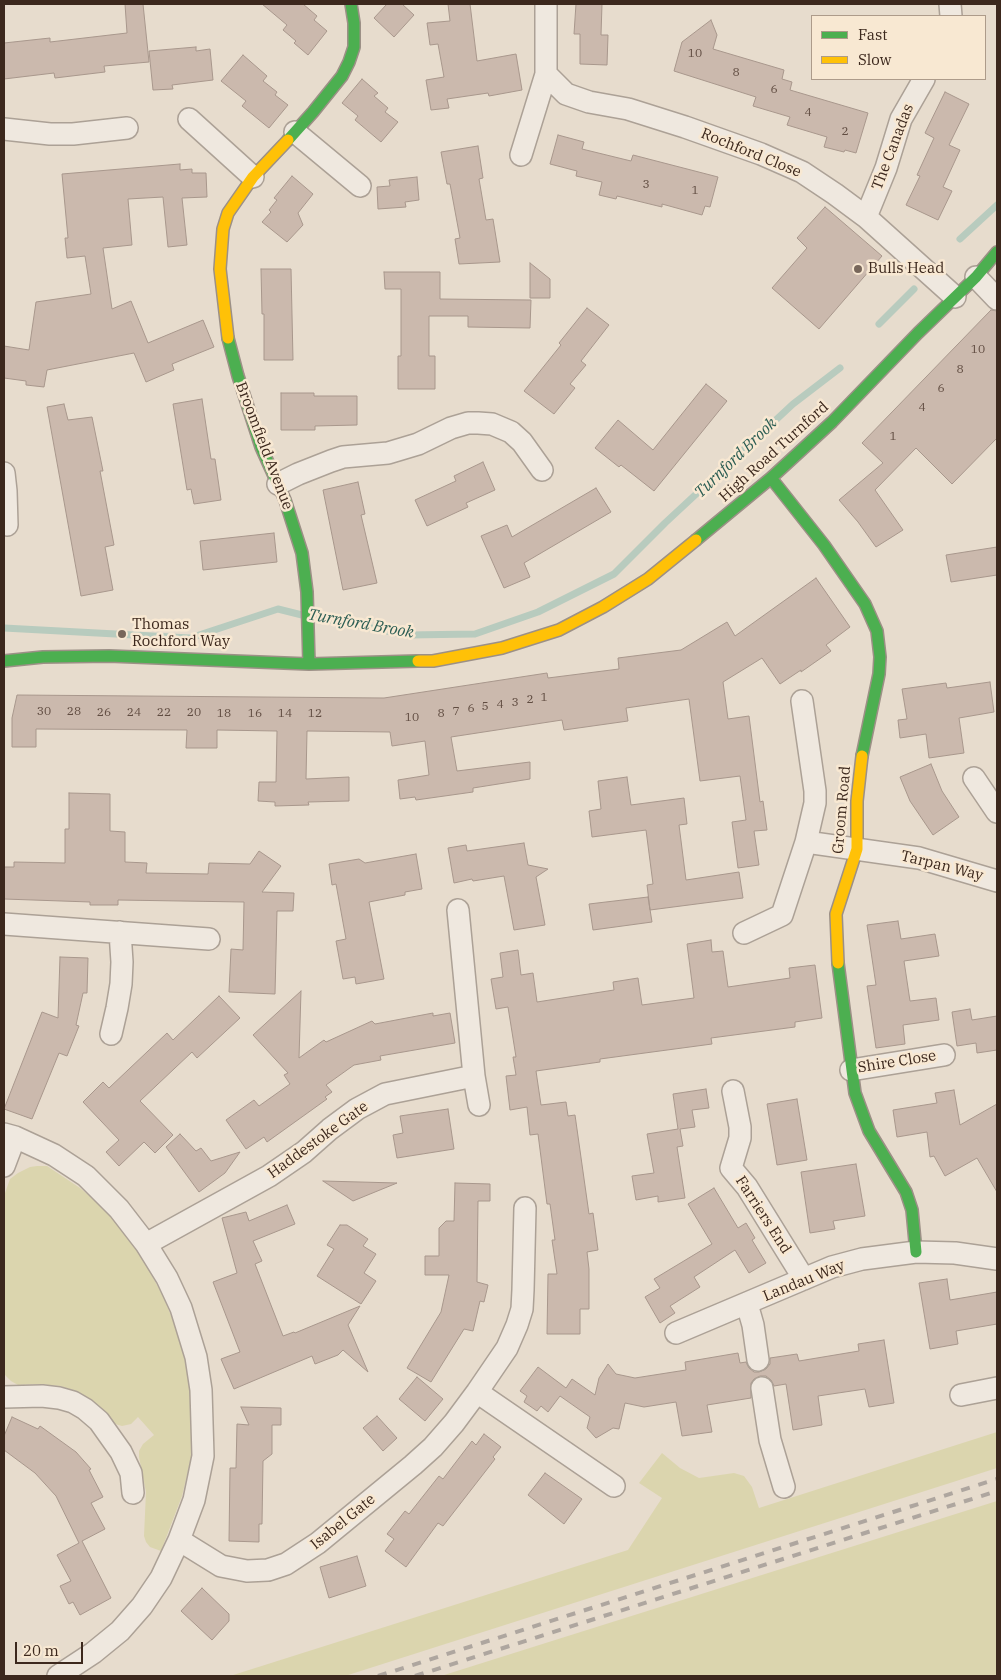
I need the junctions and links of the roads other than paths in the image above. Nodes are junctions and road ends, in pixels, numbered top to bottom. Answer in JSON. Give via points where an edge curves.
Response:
{"nodes":[{"id":1,"x":351,"y":4,"type":"edge"},
{"id":2,"x":546,"y":4,"type":"edge"},
{"id":3,"x":546,"y":74,"type":"junction"},
{"id":4,"x":923,"y":80,"type":"edge"},
{"id":5,"x":189,"y":119,"type":"dead end"},
{"id":6,"x":127,"y":128,"type":"dead end"},
{"id":7,"x":4,"y":129,"type":"edge"},
{"id":8,"x":295,"y":132,"type":"junction"},
{"id":9,"x":521,"y":155,"type":"dead end"},
{"id":10,"x":253,"y":177,"type":"junction"},
{"id":11,"x":360,"y":186,"type":"dead end"},
{"id":12,"x":866,"y":217,"type":"junction"},
{"id":13,"x":997,"y":252,"type":"edge"},
{"id":14,"x":976,"y":277,"type":"junction"},
{"id":15,"x":955,"y":297,"type":"junction"},
{"id":16,"x":997,"y":299,"type":"edge"},
{"id":17,"x":542,"y":470,"type":"dead end"},
{"id":18,"x":4,"y":473,"type":"edge"},
{"id":19,"x":771,"y":478,"type":"junction"},
{"id":20,"x":278,"y":484,"type":"junction"},
{"id":21,"x":7,"y":525,"type":"dead end"},
{"id":22,"x":4,"y":661,"type":"edge"},
{"id":23,"x":309,"y":664,"type":"junction"},
{"id":24,"x":802,"y":701,"type":"dead end"},
{"id":25,"x":974,"y":778,"type":"dead end"},
{"id":26,"x":997,"y":812,"type":"edge"},
{"id":27,"x":806,"y":842,"type":"junction"},
{"id":28,"x":856,"y":849,"type":"junction"},
{"id":29,"x":997,"y":881,"type":"edge"},
{"id":30,"x":458,"y":910,"type":"dead end"},
{"id":31,"x":4,"y":924,"type":"edge"},
{"id":32,"x":120,"y":932,"type":"junction"},
{"id":33,"x":744,"y":934,"type":"dead end"},
{"id":34,"x":209,"y":939,"type":"dead end"},
{"id":35,"x":111,"y":1034,"type":"dead end"},
{"id":36,"x":944,"y":1055,"type":"dead end"},
{"id":37,"x":850,"y":1070,"type":"junction"},
{"id":38,"x":474,"y":1076,"type":"junction"},
{"id":39,"x":733,"y":1091,"type":"dead end"},
{"id":40,"x":479,"y":1105,"type":"dead end"},
{"id":41,"x":9,"y":1136,"type":"edge"},
{"id":42,"x":4,"y":1166,"type":"edge"},
{"id":43,"x":525,"y":1208,"type":"dead end"},
{"id":44,"x":146,"y":1244,"type":"junction"},
{"id":45,"x":916,"y":1252,"type":"junction"},
{"id":46,"x":997,"y":1259,"type":"edge"},
{"id":47,"x":804,"y":1279,"type":"junction"},
{"id":48,"x":747,"y":1304,"type":"junction"},
{"id":49,"x":676,"y":1333,"type":"dead end"},
{"id":50,"x":758,"y":1360,"type":"dead end"},
{"id":51,"x":762,"y":1388,"type":"dead end"},
{"id":52,"x":997,"y":1388,"type":"edge"},
{"id":53,"x":476,"y":1392,"type":"junction"},
{"id":54,"x":961,"y":1395,"type":"dead end"},
{"id":55,"x":4,"y":1397,"type":"edge"},
{"id":56,"x":614,"y":1486,"type":"dead end"},
{"id":57,"x":784,"y":1487,"type":"dead end"},
{"id":58,"x":133,"y":1493,"type":"dead end"},
{"id":59,"x":179,"y":1540,"type":"junction"},
{"id":60,"x":58,"y":1676,"type":"edge"}],
"edges":[{"from":1,"to":8,"type":"street","name":"Broomfield Avenue","via":[[354,47],[349,62],[342,76]]},
{"from":2,"to":3,"type":"street"},
{"from":3,"to":9,"type":"street"},
{"from":3,"to":12,"type":"street","name":"Rochford Close","via":[[566,94],[676,124],[802,172]]},
{"from":4,"to":12,"type":"street","name":"The Canadas","via":[[902,120]]},
{"from":5,"to":10,"type":"street"},
{"from":6,"to":7,"type":"street","via":[[73,134]]},
{"from":8,"to":10,"type":"street","name":"Broomfield Avenue"},
{"from":8,"to":11,"type":"street"},
{"from":10,"to":20,"type":"street","name":"Broomfield Avenue","via":[[228,213],[223,229],[220,269],[229,342],[238,376],[261,446]]},
{"from":12,"to":15,"type":"street","name":"Rochford Close"},
{"from":13,"to":14,"type":"street","name":"High Road Turnford"},
{"from":14,"to":15,"type":"street","name":"High Road Turnford"},
{"from":14,"to":16,"type":"street"},
{"from":15,"to":19,"type":"street","name":"High Road Turnford","via":[[832,422]]},
{"from":17,"to":20,"type":"street","via":[[511,432],[492,424],[468,423],[388,453],[343,457]]},
{"from":18,"to":21,"type":"street"},
{"from":19,"to":23,"type":"street","name":"High Road Turnford","via":[[648,579],[559,630],[502,648],[433,661]]},
{"from":19,"to":28,"type":"street","name":"Groom Road","via":[[865,604],[877,631],[879,674],[861,763]]},
{"from":20,"to":23,"type":"street","name":"Broomfield Avenue","via":[[302,553]]},
{"from":22,"to":23,"type":"street","name":"High Road Turnford","via":[[43,656],[109,656]]},
{"from":24,"to":27,"type":"street","via":[[815,791]]},
{"from":25,"to":26,"type":"street"},
{"from":27,"to":28,"type":"street","name":"Tarpan Way"},
{"from":27,"to":33,"type":"street","via":[[782,915]]},
{"from":28,"to":29,"type":"street","name":"Tarpan Way","via":[[919,858]]},
{"from":28,"to":37,"type":"street","name":"Groom Road","via":[[836,914],[839,980]]},
{"from":30,"to":38,"type":"street"},
{"from":31,"to":32,"type":"street"},
{"from":32,"to":34,"type":"street"},
{"from":32,"to":35,"type":"street","via":[[121,984]]},
{"from":36,"to":37,"type":"street","name":"Shire Close"},
{"from":37,"to":45,"type":"street","name":"Groom Road","via":[[869,1131],[906,1192],[912,1210]]},
{"from":38,"to":40,"type":"street"},
{"from":38,"to":44,"type":"street","name":"Haddestoke Gate","via":[[385,1094],[344,1119],[269,1176]]},
{"from":39,"to":47,"type":"street","name":"Farriers End","via":[[740,1138],[731,1168],[747,1187]]},
{"from":41,"to":42,"type":"street"},
{"from":41,"to":44,"type":"street","via":[[54,1155],[86,1176],[120,1209]]},
{"from":43,"to":53,"type":"street","name":"Isabel Gate","via":[[522,1309],[506,1348]]},
{"from":44,"to":59,"type":"street","via":[[181,1308],[196,1357],[201,1390],[203,1456],[194,1500]]},
{"from":45,"to":46,"type":"street","name":"Landau Way"},
{"from":45,"to":47,"type":"street","name":"Landau Way","via":[[832,1267]]},
{"from":47,"to":48,"type":"street","name":"Landau Way"},
{"from":48,"to":49,"type":"street","name":"Landau Way"},
{"from":48,"to":50,"type":"street"},
{"from":51,"to":57,"type":"street","via":[[770,1440]]},
{"from":52,"to":54,"type":"street"},
{"from":53,"to":56,"type":"street"},
{"from":53,"to":59,"type":"street","name":"Isabel Gate","via":[[454,1423],[413,1466],[307,1552],[286,1564],[268,1570],[248,1571],[221,1566]]},
{"from":55,"to":58,"type":"street","via":[[59,1398],[85,1409],[99,1421],[121,1452],[131,1474]]},
{"from":59,"to":60,"type":"street","via":[[161,1578],[120,1631]]}]}
